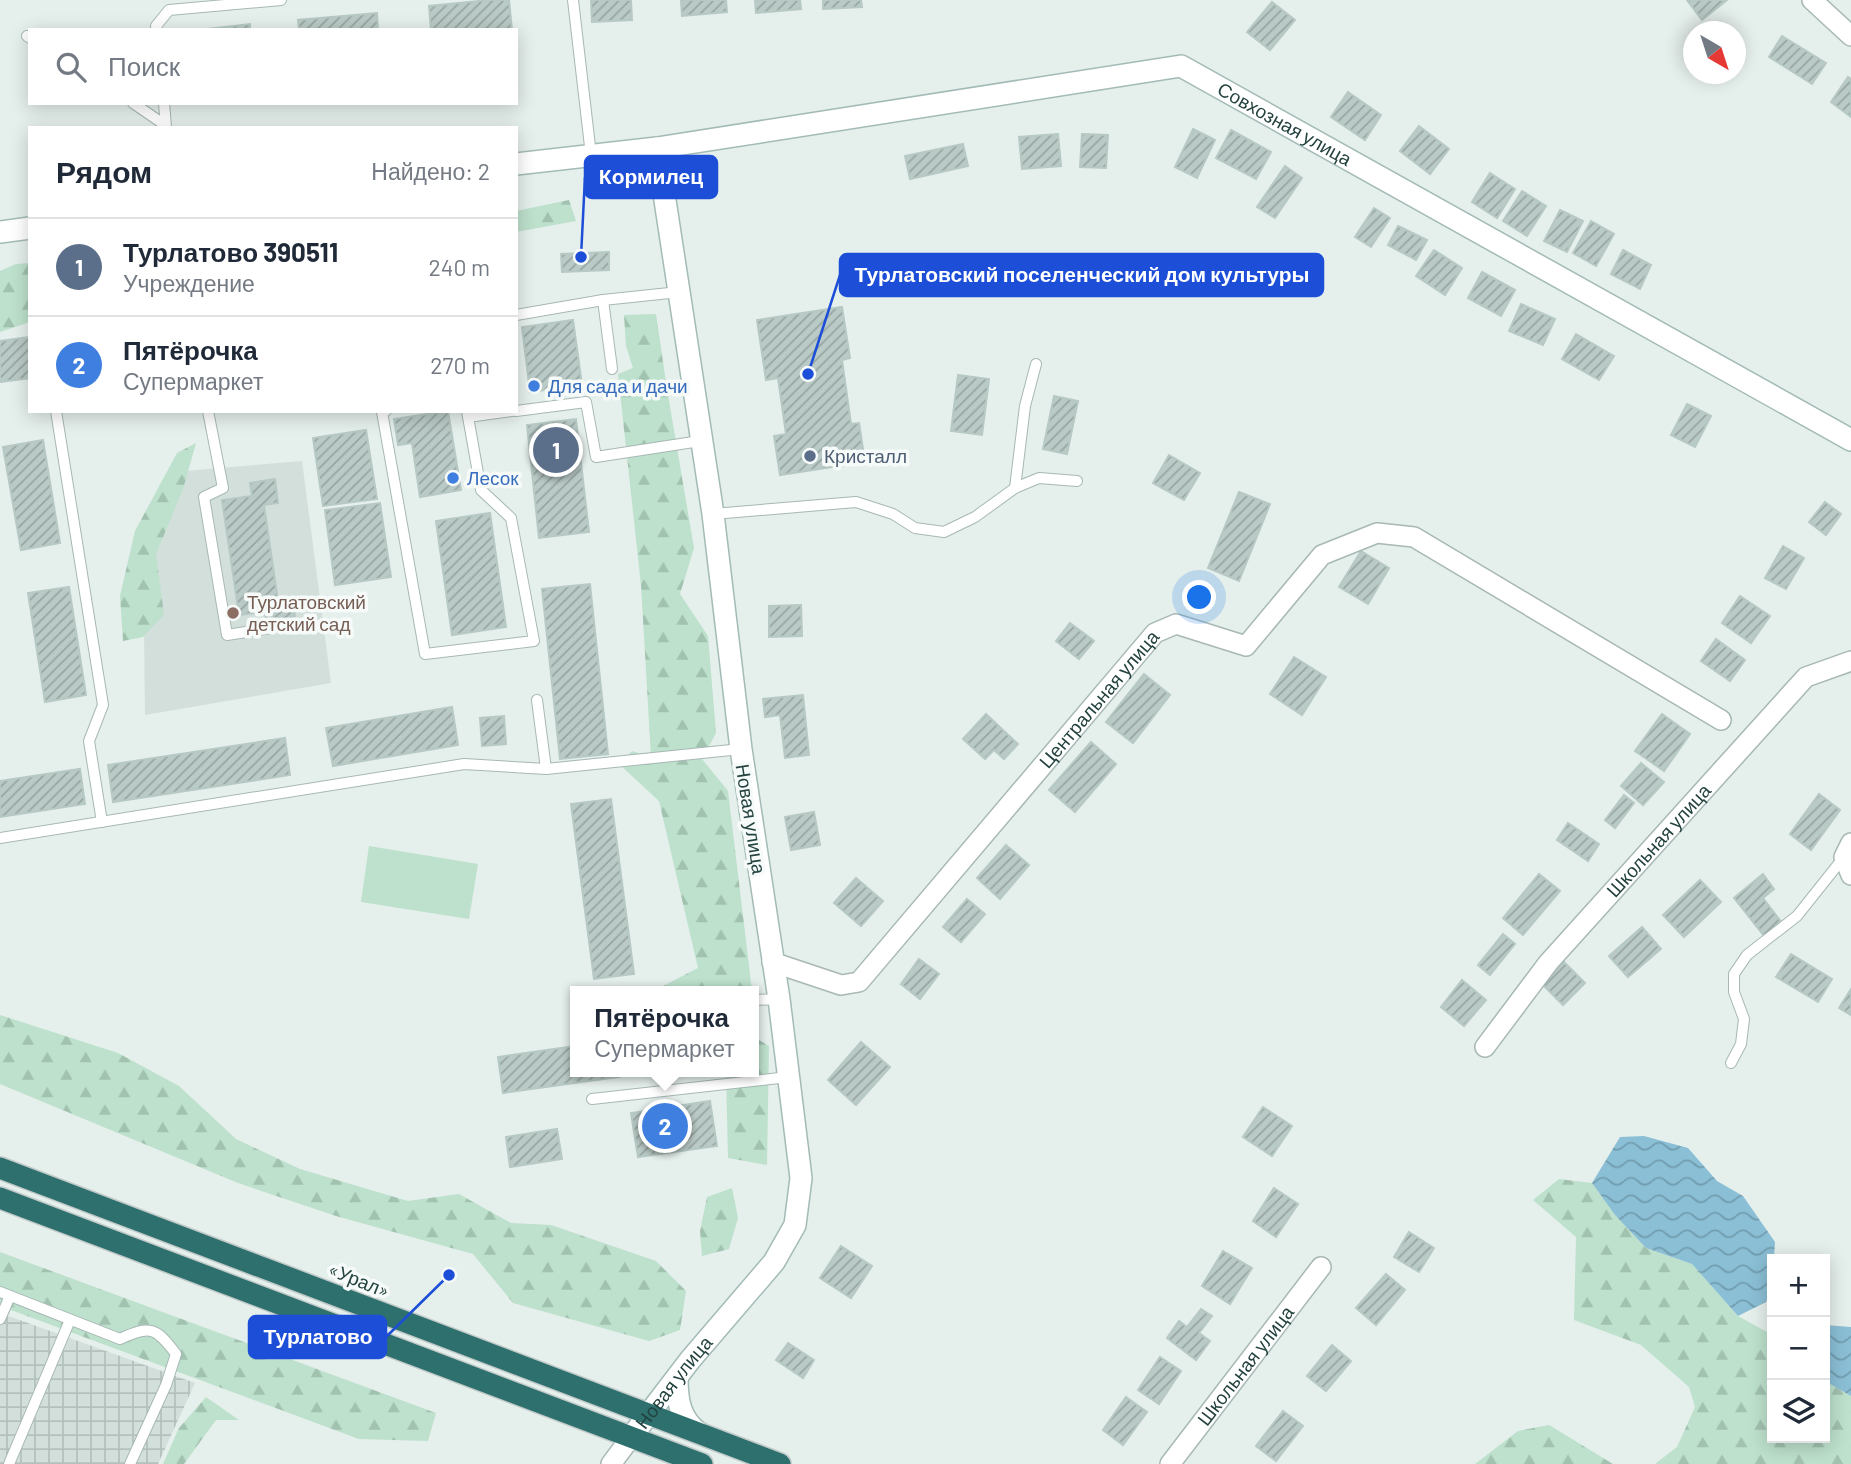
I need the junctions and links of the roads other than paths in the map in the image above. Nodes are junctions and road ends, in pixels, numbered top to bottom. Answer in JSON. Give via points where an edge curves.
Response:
{"nodes":[{"id":1,"x":281,"y":0,"type":"edge"},
{"id":2,"x":573,"y":0,"type":"edge"},
{"id":3,"x":1812,"y":0,"type":"edge"},
{"id":4,"x":156,"y":28,"type":"edge"},
{"id":5,"x":1851,"y":36,"type":"edge"},
{"id":6,"x":136,"y":105,"type":"edge"},
{"id":7,"x":164,"y":105,"type":"edge"},
{"id":8,"x":166,"y":126,"type":"edge"},
{"id":9,"x":657,"y":148,"type":"junction"},
{"id":10,"x":591,"y":155,"type":"junction"},
{"id":11,"x":518,"y":164,"type":"edge"},
{"id":12,"x":28,"y":228,"type":"edge"},
{"id":13,"x":0,"y":232,"type":"edge"},
{"id":14,"x":679,"y":292,"type":"junction"},
{"id":15,"x":603,"y":300,"type":"junction"},
{"id":16,"x":518,"y":315,"type":"edge"},
{"id":17,"x":1035,"y":364,"type":"dead end"},
{"id":18,"x":612,"y":369,"type":"dead end"},
{"id":19,"x":518,"y":410,"type":"edge"},
{"id":20,"x":56,"y":413,"type":"edge"},
{"id":21,"x":208,"y":413,"type":"edge"},
{"id":22,"x":382,"y":413,"type":"edge"},
{"id":23,"x":467,"y":414,"type":"edge"},
{"id":24,"x":1851,"y":440,"type":"edge"},
{"id":25,"x":700,"y":441,"type":"junction"},
{"id":26,"x":1077,"y":481,"type":"dead end"},
{"id":27,"x":1015,"y":488,"type":"junction"},
{"id":28,"x":713,"y":514,"type":"junction"},
{"id":29,"x":284,"y":626,"type":"dead end"},
{"id":30,"x":1851,"y":661,"type":"edge"},
{"id":31,"x":537,"y":700,"type":"dead end"},
{"id":32,"x":1721,"y":720,"type":"dead end"},
{"id":33,"x":741,"y":749,"type":"junction"},
{"id":34,"x":546,"y":769,"type":"junction"},
{"id":35,"x":102,"y":822,"type":"junction"},
{"id":36,"x":0,"y":838,"type":"edge"},
{"id":37,"x":1849,"y":859,"type":"edge"},
{"id":38,"x":772,"y":962,"type":"junction"},
{"id":39,"x":779,"y":999,"type":"junction"},
{"id":40,"x":759,"y":1000,"type":"edge"},
{"id":41,"x":1485,"y":1047,"type":"dead end"},
{"id":42,"x":1731,"y":1063,"type":"dead end"},
{"id":43,"x":788,"y":1077,"type":"junction"},
{"id":44,"x":592,"y":1099,"type":"dead end"},
{"id":45,"x":0,"y":1168,"type":"edge"},
{"id":46,"x":0,"y":1198,"type":"edge"},
{"id":47,"x":1321,"y":1267,"type":"dead end"},
{"id":48,"x":5,"y":1294,"type":"edge"},
{"id":49,"x":0,"y":1319,"type":"edge"},
{"id":50,"x":71,"y":1320,"type":"junction"},
{"id":51,"x":677,"y":1378,"type":"junction"},
{"id":52,"x":649,"y":1414,"type":"junction"},
{"id":53,"x":699,"y":1433,"type":"junction"},
{"id":54,"x":632,"y":1436,"type":"junction"},
{"id":55,"x":9,"y":1464,"type":"edge"},
{"id":56,"x":130,"y":1464,"type":"edge"},
{"id":57,"x":611,"y":1464,"type":"edge"},
{"id":58,"x":702,"y":1464,"type":"edge"},
{"id":59,"x":780,"y":1464,"type":"edge"},
{"id":60,"x":1170,"y":1464,"type":"edge"}],
"edges":[{"from":1,"to":4,"type":"lane","via":[[169,10]]},
{"from":2,"to":10,"type":"lane"},
{"from":3,"to":5,"type":"street"},
{"from":6,"to":8,"type":"lane"},
{"from":7,"to":8,"type":"lane"},
{"from":9,"to":10,"type":"street","name":"Совхозная улица"},
{"from":9,"to":14,"type":"street","name":"Новая улица"},
{"from":9,"to":24,"type":"street","name":"Совхозная улица","via":[[1181,66]]},
{"from":10,"to":11,"type":"street","name":"Совхозная улица"},
{"from":12,"to":13,"type":"street"},
{"from":14,"to":15,"type":"lane"},
{"from":14,"to":25,"type":"street","name":"Новая улица"},
{"from":15,"to":16,"type":"lane"},
{"from":15,"to":18,"type":"lane"},
{"from":17,"to":27,"type":"lane"},
{"from":19,"to":25,"type":"lane","via":[[586,402],[596,457]]},
{"from":20,"to":35,"type":"lane","via":[[103,705],[89,741]]},
{"from":21,"to":29,"type":"lane","via":[[223,488],[204,497],[227,635]]},
{"from":22,"to":23,"type":"lane","via":[[425,654],[534,641],[511,518],[481,490]]},
{"from":25,"to":28,"type":"street","name":"Новая улица"},
{"from":26,"to":27,"type":"lane","via":[[1038,478]]},
{"from":27,"to":28,"type":"lane","via":[[975,517],[944,532],[915,528],[893,514],[856,502]]},
{"from":28,"to":33,"type":"street","name":"Новая улица"},
{"from":30,"to":41,"type":"street","name":"Школьная улица","via":[[1806,677],[1548,963]]},
{"from":31,"to":34,"type":"lane"},
{"from":32,"to":38,"type":"street","name":"Центральная улица","via":[[1414,537],[1377,533],[1322,555],[1246,646],[1176,624],[1155,633],[859,982],[841,985]]},
{"from":33,"to":34,"type":"lane"},
{"from":33,"to":38,"type":"street","name":"Новая улица"},
{"from":34,"to":35,"type":"lane","via":[[464,764]]},
{"from":35,"to":36,"type":"lane"},
{"from":37,"to":42,"type":"lane","via":[[1797,916],[1748,955],[1734,974],[1734,992],[1744,1019],[1741,1044]]},
{"from":38,"to":39,"type":"street","name":"Новая улица"},
{"from":39,"to":40,"type":"lane"},
{"from":39,"to":43,"type":"street","name":"Новая улица"},
{"from":43,"to":44,"type":"lane"},
{"from":43,"to":51,"type":"street","name":"Новая улица","via":[[801,1178],[795,1225],[774,1262]]},
{"from":45,"to":52,"type":"highway","name":"«Урал»"},
{"from":46,"to":54,"type":"highway"},
{"from":47,"to":60,"type":"street","name":"Школьная улица"},
{"from":48,"to":49,"type":"lane"},
{"from":48,"to":50,"type":"lane"},
{"from":50,"to":55,"type":"lane"},
{"from":50,"to":56,"type":"lane","via":[[120,1339],[141,1329],[161,1334],[176,1354]]},
{"from":51,"to":52,"type":"street","name":"Новая улица"},
{"from":51,"to":53,"type":"street","via":[[682,1414]]},
{"from":52,"to":53,"type":"highway","name":"«Урал»"},
{"from":52,"to":54,"type":"street","name":"Новая улица"},
{"from":53,"to":59,"type":"highway","name":"«Урал»"},
{"from":54,"to":57,"type":"street"},
{"from":54,"to":58,"type":"highway"}]}
